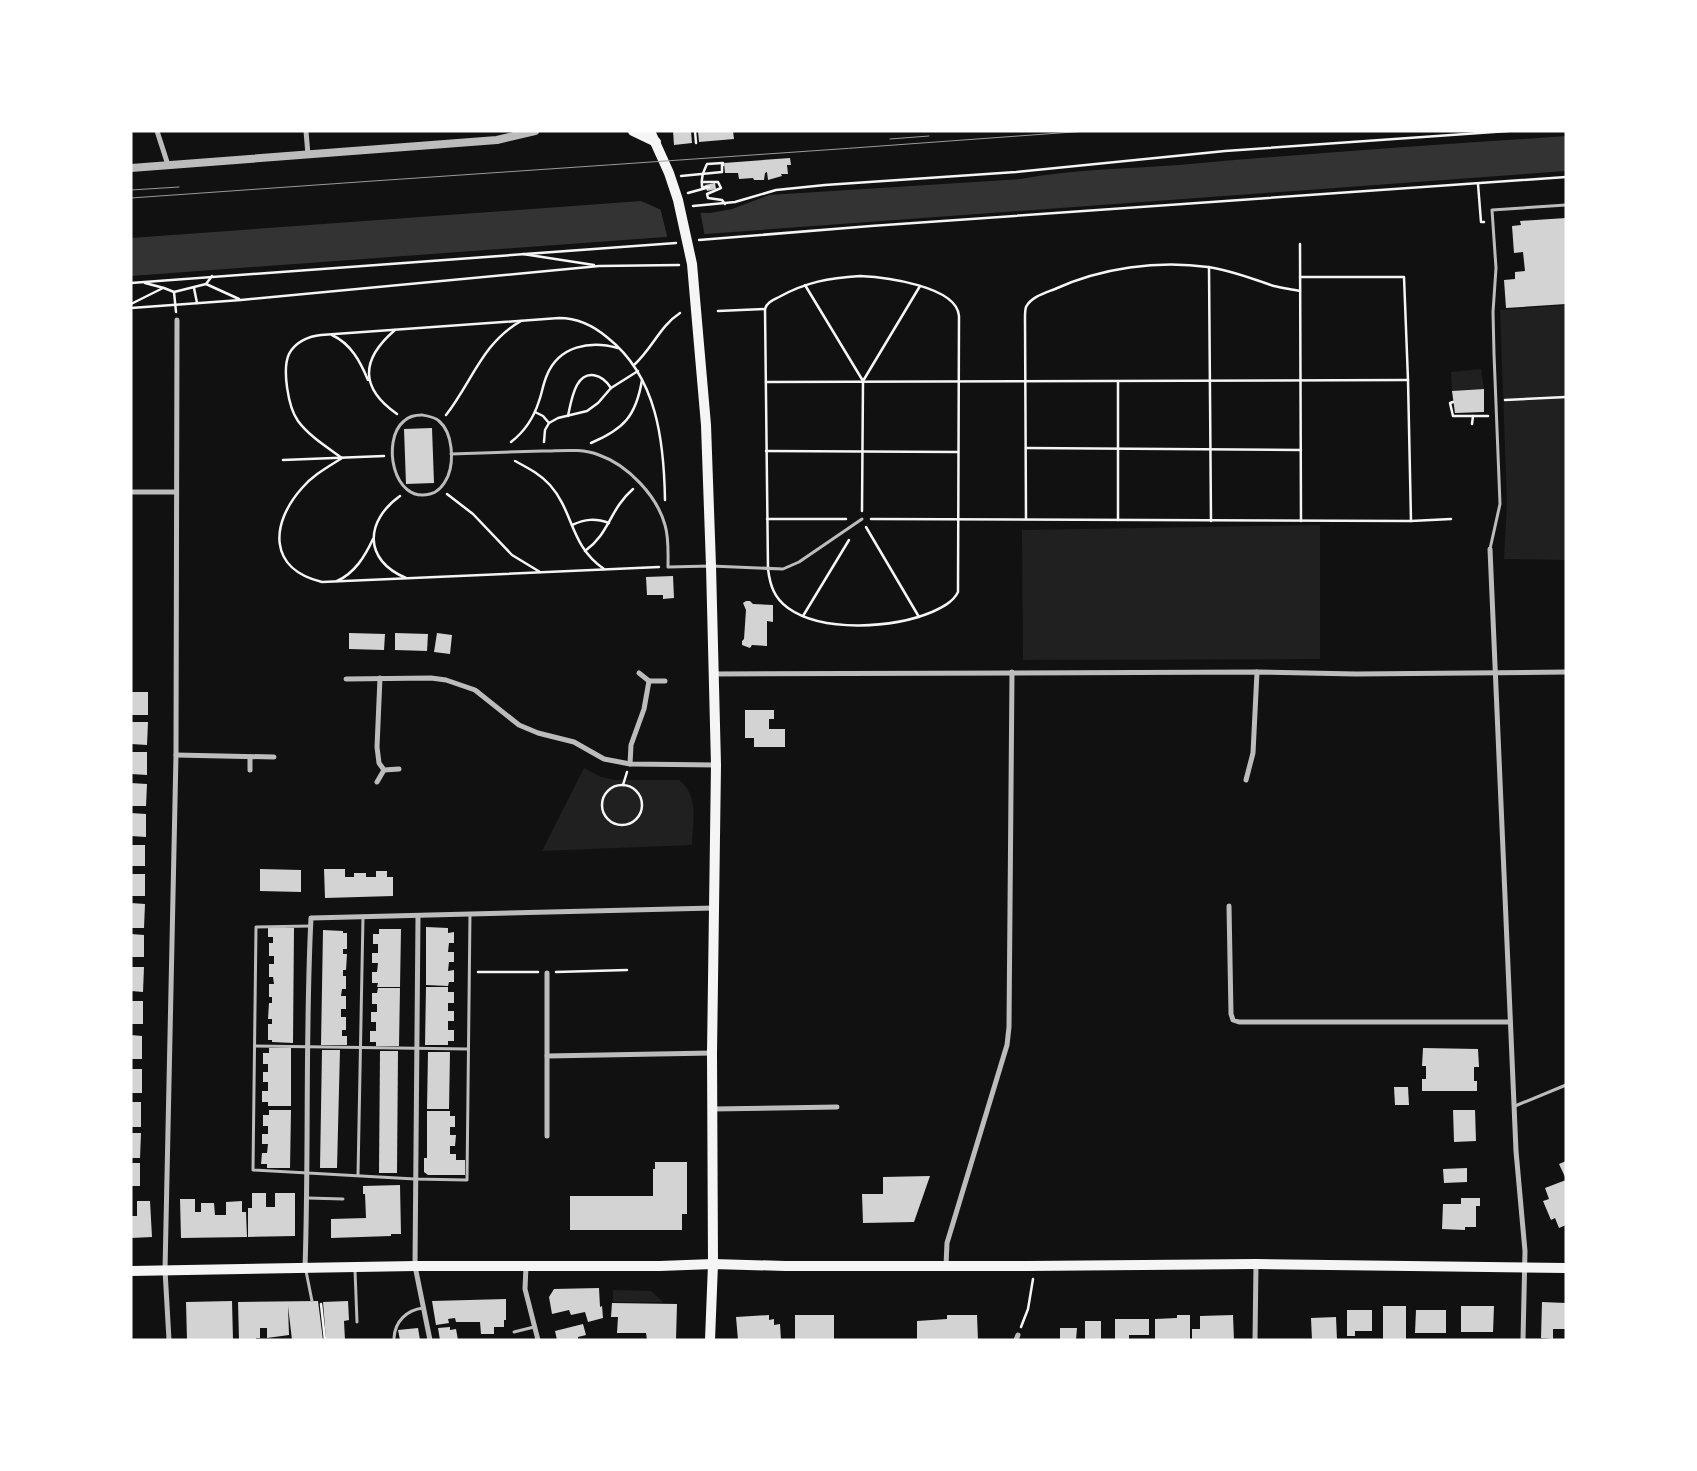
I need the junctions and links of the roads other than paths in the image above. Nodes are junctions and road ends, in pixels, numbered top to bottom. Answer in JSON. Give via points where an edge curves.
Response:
{"nodes":[{"id":1,"x":156,"y":131,"type":"edge"},
{"id":2,"x":306,"y":131,"type":"edge"},
{"id":3,"x":542,"y":131,"type":"edge"},
{"id":4,"x":633,"y":131,"type":"edge"},
{"id":5,"x":650,"y":131,"type":"edge"},
{"id":6,"x":533,"y":132,"type":"edge"},
{"id":7,"x":656,"y":142,"type":"junction"},
{"id":8,"x":308,"y":155,"type":"junction"},
{"id":9,"x":168,"y":165,"type":"junction"},
{"id":10,"x":131,"y":168,"type":"edge"},
{"id":11,"x":1566,"y":204,"type":"edge"},
{"id":12,"x":177,"y":320,"type":"road end"},
{"id":13,"x":451,"y":454,"type":"junction"},
{"id":14,"x":131,"y":492,"type":"edge"},
{"id":15,"x":176,"y":492,"type":"junction"},
{"id":16,"x":862,"y":519,"type":"road end"},
{"id":17,"x":1490,"y":549,"type":"joint"},
{"id":18,"x":711,"y":566,"type":"junction"},
{"id":19,"x":1012,"y":672,"type":"junction"},
{"id":20,"x":1257,"y":672,"type":"junction"},
{"id":21,"x":1566,"y":672,"type":"edge"},
{"id":22,"x":639,"y":673,"type":"dead end"},
{"id":23,"x":1496,"y":673,"type":"junction"},
{"id":24,"x":714,"y":674,"type":"junction"},
{"id":25,"x":380,"y":678,"type":"junction"},
{"id":26,"x":346,"y":679,"type":"dead end"},
{"id":27,"x":649,"y":681,"type":"junction"},
{"id":28,"x":665,"y":681,"type":"dead end"},
{"id":29,"x":176,"y":755,"type":"junction"},
{"id":30,"x":250,"y":757,"type":"junction"},
{"id":31,"x":274,"y":757,"type":"dead end"},
{"id":32,"x":630,"y":764,"type":"junction"},
{"id":33,"x":716,"y":765,"type":"junction"},
{"id":34,"x":399,"y":769,"type":"dead end"},
{"id":35,"x":250,"y":770,"type":"dead end"},
{"id":36,"x":384,"y":770,"type":"junction"},
{"id":37,"x":1246,"y":780,"type":"dead end"},
{"id":38,"x":377,"y":782,"type":"dead end"},
{"id":39,"x":1229,"y":906,"type":"dead end"},
{"id":40,"x":714,"y":908,"type":"junction"},
{"id":41,"x":470,"y":914,"type":"junction"},
{"id":42,"x":418,"y":916,"type":"junction"},
{"id":43,"x":363,"y":917,"type":"junction"},
{"id":44,"x":310,"y":926,"type":"junction"},
{"id":45,"x":547,"y":973,"type":"dead end"},
{"id":46,"x":1510,"y":1022,"type":"junction"},
{"id":47,"x":255,"y":1046,"type":"junction"},
{"id":48,"x":308,"y":1047,"type":"junction"},
{"id":49,"x":360,"y":1047,"type":"junction"},
{"id":50,"x":468,"y":1049,"type":"junction"},
{"id":51,"x":417,"y":1050,"type":"junction"},
{"id":52,"x":712,"y":1053,"type":"junction"},
{"id":53,"x":547,"y":1056,"type":"junction"},
{"id":54,"x":1566,"y":1085,"type":"edge"},
{"id":55,"x":1514,"y":1107,"type":"junction"},
{"id":56,"x":837,"y":1108,"type":"dead end"},
{"id":57,"x":712,"y":1109,"type":"junction"},
{"id":58,"x":547,"y":1136,"type":"dead end"},
{"id":59,"x":308,"y":1172,"type":"junction"},
{"id":60,"x":358,"y":1175,"type":"junction"},
{"id":61,"x":415,"y":1179,"type":"junction"},
{"id":62,"x":308,"y":1198,"type":"junction"},
{"id":63,"x":343,"y":1199,"type":"dead end"},
{"id":64,"x":714,"y":1264,"type":"junction"},
{"id":65,"x":1256,"y":1264,"type":"junction"},
{"id":66,"x":946,"y":1265,"type":"junction"},
{"id":67,"x":415,"y":1266,"type":"junction"},
{"id":68,"x":526,"y":1266,"type":"junction"},
{"id":69,"x":354,"y":1267,"type":"junction"},
{"id":70,"x":305,"y":1268,"type":"junction"},
{"id":71,"x":1524,"y":1268,"type":"junction"},
{"id":72,"x":1566,"y":1268,"type":"edge"},
{"id":73,"x":165,"y":1270,"type":"junction"},
{"id":74,"x":131,"y":1271,"type":"edge"},
{"id":75,"x":312,"y":1301,"type":"dead end"},
{"id":76,"x":424,"y":1308,"type":"junction"},
{"id":77,"x":357,"y":1322,"type":"dead end"},
{"id":78,"x":535,"y":1327,"type":"junction"},
{"id":79,"x":514,"y":1332,"type":"dead end"},
{"id":80,"x":394,"y":1338,"type":"dead end"},
{"id":81,"x":169,"y":1340,"type":"edge"},
{"id":82,"x":430,"y":1340,"type":"edge"},
{"id":83,"x":538,"y":1340,"type":"edge"},
{"id":84,"x":710,"y":1340,"type":"edge"},
{"id":85,"x":1255,"y":1340,"type":"edge"},
{"id":86,"x":1523,"y":1340,"type":"edge"}],
"edges":[{"from":1,"to":9,"type":"street"},
{"from":2,"to":8,"type":"street"},
{"from":3,"to":6,"type":"street"},
{"from":4,"to":7,"type":"main road"},
{"from":5,"to":7,"type":"main road"},
{"from":6,"to":8,"type":"street","via":[[497,140]]},
{"from":7,"to":18,"type":"main road","via":[[678,202],[691,259],[706,425]]},
{"from":8,"to":9,"type":"street"},
{"from":9,"to":10,"type":"street"},
{"from":11,"to":17,"type":"lane","via":[[1492,210],[1500,504]]},
{"from":12,"to":15,"type":"street"},
{"from":13,"to":13,"type":"lane","via":[[448,436],[440,421],[422,415],[412,416],[399,426],[393,456],[397,475],[407,491],[424,496],[440,489],[449,474]]},
{"from":13,"to":18,"type":"lane","via":[[570,450],[613,461],[639,483],[660,510],[668,544],[668,567]]},
{"from":14,"to":15,"type":"street"},
{"from":15,"to":29,"type":"street"},
{"from":16,"to":18,"type":"lane","via":[[799,562],[783,569]]},
{"from":17,"to":23,"type":"street"},
{"from":18,"to":24,"type":"main road"},
{"from":19,"to":20,"type":"street"},
{"from":19,"to":24,"type":"street"},
{"from":19,"to":66,"type":"street","via":[[1007,1045],[947,1243]]},
{"from":20,"to":23,"type":"street"},
{"from":20,"to":37,"type":"street","via":[[1253,753]]},
{"from":21,"to":23,"type":"street"},
{"from":22,"to":27,"type":"street"},
{"from":23,"to":46,"type":"street"},
{"from":24,"to":33,"type":"main road"},
{"from":25,"to":26,"type":"street"},
{"from":25,"to":32,"type":"street","via":[[431,678],[460,684],[488,699],[518,725],[574,742],[604,759]]},
{"from":25,"to":36,"type":"street","via":[[377,747],[379,763]]},
{"from":27,"to":28,"type":"street"},
{"from":27,"to":32,"type":"street","via":[[644,709],[631,745]]},
{"from":29,"to":30,"type":"street"},
{"from":29,"to":73,"type":"street"},
{"from":30,"to":31,"type":"street"},
{"from":30,"to":35,"type":"street"},
{"from":32,"to":33,"type":"street"},
{"from":33,"to":40,"type":"main road"},
{"from":34,"to":36,"type":"street"},
{"from":36,"to":38,"type":"street"},
{"from":39,"to":46,"type":"street","via":[[1233,1020]]},
{"from":40,"to":41,"type":"street"},
{"from":40,"to":52,"type":"main road"},
{"from":41,"to":42,"type":"street"},
{"from":41,"to":50,"type":"lane"},
{"from":42,"to":43,"type":"street"},
{"from":42,"to":51,"type":"street"},
{"from":43,"to":44,"type":"street","via":[[311,918]]},
{"from":43,"to":49,"type":"lane"},
{"from":44,"to":47,"type":"lane","via":[[256,927]]},
{"from":44,"to":48,"type":"street"},
{"from":45,"to":53,"type":"street"},
{"from":46,"to":55,"type":"street"},
{"from":47,"to":48,"type":"lane"},
{"from":47,"to":59,"type":"lane","via":[[253,1170]]},
{"from":48,"to":49,"type":"lane"},
{"from":48,"to":59,"type":"street"},
{"from":49,"to":51,"type":"lane"},
{"from":49,"to":60,"type":"lane"},
{"from":50,"to":51,"type":"lane"},
{"from":50,"to":61,"type":"lane","via":[[467,1180]]},
{"from":51,"to":61,"type":"street"},
{"from":52,"to":53,"type":"street"},
{"from":52,"to":57,"type":"main road"},
{"from":53,"to":58,"type":"street"},
{"from":54,"to":55,"type":"lane"},
{"from":55,"to":71,"type":"street"},
{"from":56,"to":57,"type":"street"},
{"from":57,"to":64,"type":"main road"},
{"from":59,"to":60,"type":"lane"},
{"from":59,"to":62,"type":"street"},
{"from":60,"to":61,"type":"lane"},
{"from":61,"to":67,"type":"street"},
{"from":62,"to":63,"type":"lane"},
{"from":62,"to":70,"type":"street"},
{"from":64,"to":66,"type":"main road"},
{"from":64,"to":68,"type":"main road"},
{"from":64,"to":84,"type":"main road"},
{"from":65,"to":66,"type":"main road"},
{"from":65,"to":71,"type":"main road"},
{"from":65,"to":85,"type":"street"},
{"from":67,"to":68,"type":"main road"},
{"from":67,"to":69,"type":"main road"},
{"from":67,"to":76,"type":"street"},
{"from":68,"to":78,"type":"street","via":[[526,1289]]},
{"from":69,"to":70,"type":"main road"},
{"from":69,"to":77,"type":"lane"},
{"from":70,"to":73,"type":"main road"},
{"from":70,"to":75,"type":"lane"},
{"from":71,"to":72,"type":"main road"},
{"from":71,"to":86,"type":"street"},
{"from":73,"to":74,"type":"main road"},
{"from":73,"to":81,"type":"street"},
{"from":76,"to":80,"type":"lane","via":[[412,1310],[400,1320],[394,1328]]},
{"from":76,"to":82,"type":"street"},
{"from":78,"to":79,"type":"lane"},
{"from":78,"to":83,"type":"street"}]}
